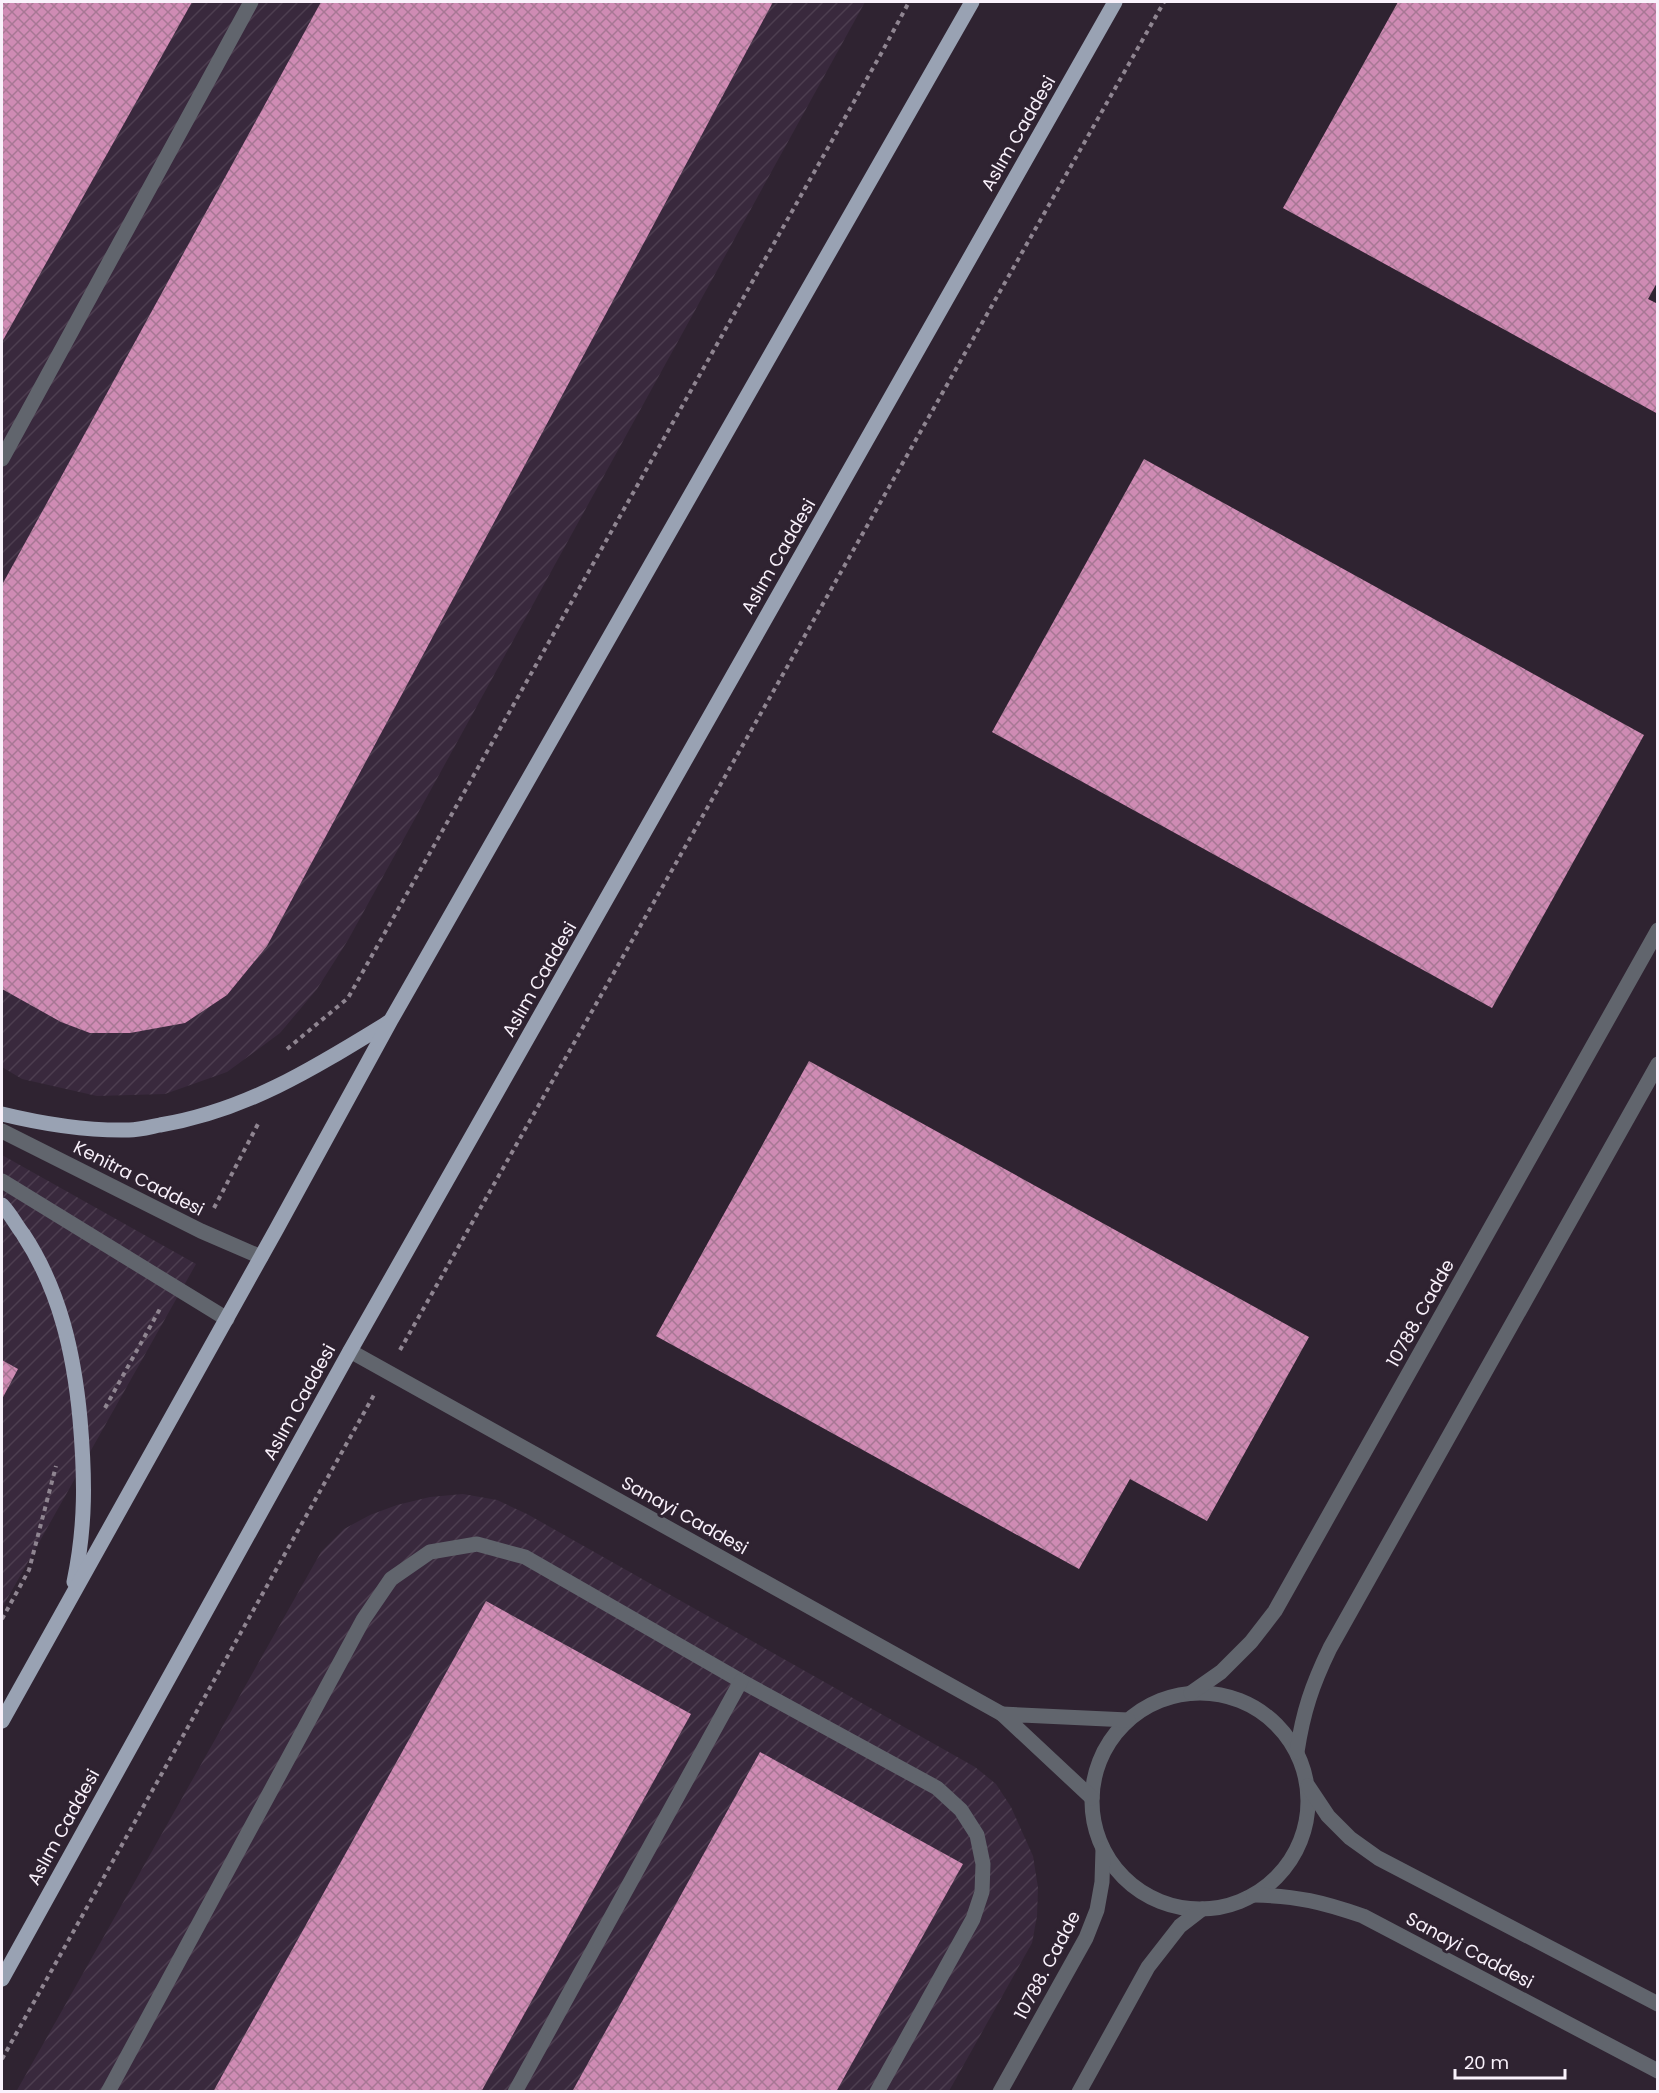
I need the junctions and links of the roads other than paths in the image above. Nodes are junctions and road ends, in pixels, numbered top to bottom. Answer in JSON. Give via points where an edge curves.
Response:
{"nodes":[{"id":1,"x":251,"y":2,"type":"edge"},
{"id":2,"x":972,"y":2,"type":"edge"},
{"id":3,"x":1115,"y":2,"type":"edge"},
{"id":4,"x":2,"y":459,"type":"edge"},
{"id":5,"x":1658,"y":930,"type":"edge"},
{"id":6,"x":391,"y":1020,"type":"junction"},
{"id":7,"x":1658,"y":1064,"type":"edge"},
{"id":8,"x":2,"y":1114,"type":"edge"},
{"id":9,"x":2,"y":1131,"type":"edge"},
{"id":10,"x":2,"y":1181,"type":"edge"},
{"id":11,"x":2,"y":1205,"type":"edge"},
{"id":12,"x":261,"y":1257,"type":"junction"},
{"id":13,"x":227,"y":1319,"type":"junction"},
{"id":14,"x":350,"y":1351,"type":"junction"},
{"id":15,"x":70,"y":1598,"type":"junction"},
{"id":16,"x":741,"y":1682,"type":"junction"},
{"id":17,"x":1191,"y":1693,"type":"junction"},
{"id":18,"x":1002,"y":1714,"type":"junction"},
{"id":19,"x":1128,"y":1720,"type":"junction"},
{"id":20,"x":2,"y":1721,"type":"edge"},
{"id":21,"x":1297,"y":1752,"type":"junction"},
{"id":22,"x":1308,"y":1786,"type":"junction"},
{"id":23,"x":1092,"y":1798,"type":"junction"},
{"id":24,"x":1103,"y":1849,"type":"junction"},
{"id":25,"x":1254,"y":1894,"type":"junction"},
{"id":26,"x":1202,"y":1909,"type":"junction"},
{"id":27,"x":2,"y":1979,"type":"edge"},
{"id":28,"x":1658,"y":2004,"type":"edge"},
{"id":29,"x":1658,"y":2071,"type":"edge"},
{"id":30,"x":108,"y":2091,"type":"edge"},
{"id":31,"x":515,"y":2091,"type":"edge"},
{"id":32,"x":877,"y":2091,"type":"edge"},
{"id":33,"x":1000,"y":2091,"type":"edge"},
{"id":34,"x":1079,"y":2091,"type":"edge"}],
"edges":[{"from":1,"to":4,"type":"street"},
{"from":2,"to":6,"type":"main road"},
{"from":3,"to":14,"type":"main road","name":"Aslım Caddesi"},
{"from":5,"to":17,"type":"street","name":"10788. Cadde","via":[[1275,1611],[1221,1672]]},
{"from":6,"to":8,"type":"main road","via":[[268,1092],[185,1121],[130,1130],[34,1122]]},
{"from":6,"to":12,"type":"main road"},
{"from":7,"to":21,"type":"street","via":[[1330,1648],[1302,1716]]},
{"from":9,"to":12,"type":"street","name":"Kenitra Caddesi","via":[[201,1232]]},
{"from":10,"to":13,"type":"street"},
{"from":11,"to":15,"type":"main road","via":[[32,1249],[54,1294],[76,1380],[84,1519]]},
{"from":12,"to":13,"type":"main road"},
{"from":13,"to":15,"type":"main road"},
{"from":14,"to":18,"type":"street","name":"Sanayi Caddesi"},
{"from":14,"to":27,"type":"main road","name":"Aslım Caddesi"},
{"from":15,"to":20,"type":"main road"},
{"from":16,"to":30,"type":"street","via":[[525,1557],[477,1544],[430,1552],[391,1579],[363,1620]]},
{"from":16,"to":31,"type":"street"},
{"from":16,"to":32,"type":"street","via":[[937,1788],[961,1810],[977,1836],[983,1864],[982,1892],[973,1919]]},
{"from":17,"to":19,"type":"street","via":[[1157,1702]]},
{"from":17,"to":21,"type":"street","via":[[1245,1702],[1275,1723]]},
{"from":18,"to":19,"type":"street","name":"Sanayi Caddesi"},
{"from":18,"to":23,"type":"street","name":"Sanayi Caddesi"},
{"from":19,"to":23,"type":"street","via":[[1098,1764]]},
{"from":21,"to":22,"type":"street"},
{"from":22,"to":25,"type":"street","via":[[1307,1823],[1293,1857],[1269,1884]]},
{"from":22,"to":28,"type":"street","via":[[1328,1816],[1378,1858]]},
{"from":23,"to":24,"type":"street","via":[[1094,1824]]},
{"from":24,"to":26,"type":"street","via":[[1123,1877],[1151,1898]]},
{"from":24,"to":33,"type":"street","name":"10788. Cadde","via":[[1097,1910],[1086,1938]]},
{"from":25,"to":26,"type":"street","via":[[1229,1905]]},
{"from":25,"to":29,"type":"street","name":"Sanayi Caddesi","via":[[1312,1900],[1363,1916]]},
{"from":26,"to":34,"type":"street","via":[[1180,1926],[1148,1967]]}]}
